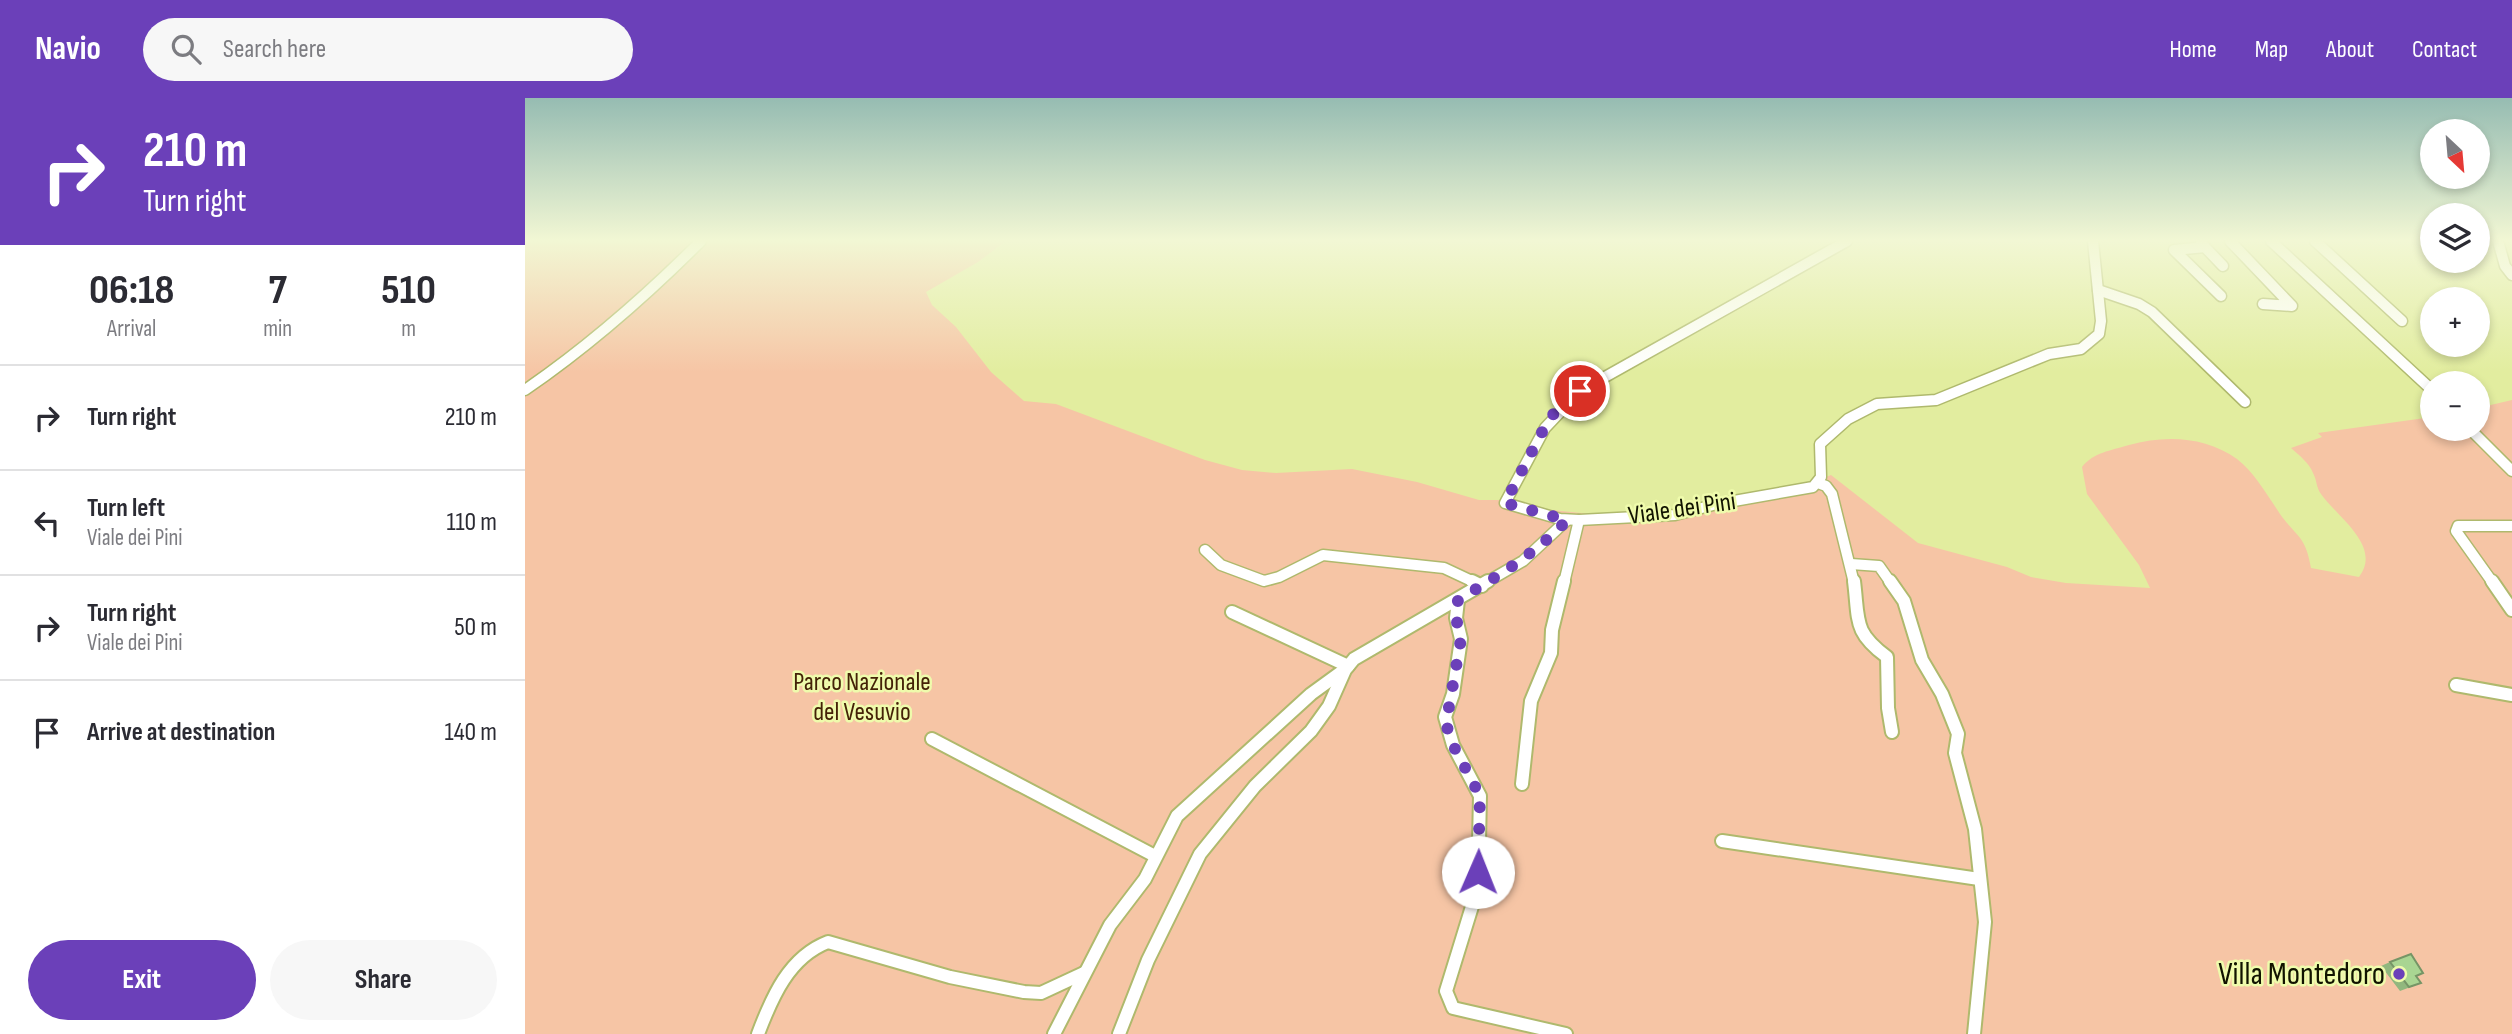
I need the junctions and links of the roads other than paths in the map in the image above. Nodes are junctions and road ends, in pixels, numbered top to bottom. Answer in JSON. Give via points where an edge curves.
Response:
{"nodes":[{"id":1,"x":657,"y":285,"type":"edge"},
{"id":2,"x":1769,"y":285,"type":"edge"},
{"id":3,"x":2097,"y":285,"type":"edge"},
{"id":4,"x":2209,"y":285,"type":"edge"},
{"id":5,"x":2272,"y":285,"type":"edge"},
{"id":6,"x":2318,"y":285,"type":"edge"},
{"id":7,"x":2363,"y":285,"type":"edge"},
{"id":8,"x":2098,"y":290,"type":"junction"},
{"id":9,"x":2221,"y":296,"type":"dead end"},
{"id":10,"x":2263,"y":304,"type":"dead end"},
{"id":11,"x":2402,"y":321,"type":"dead end"},
{"id":12,"x":2420,"y":379,"type":"edge"},
{"id":13,"x":525,"y":390,"type":"edge"},
{"id":14,"x":2245,"y":402,"type":"dead end"},
{"id":15,"x":2482,"y":441,"type":"edge"},
{"id":16,"x":2512,"y":471,"type":"edge"},
{"id":17,"x":1818,"y":483,"type":"junction"},
{"id":18,"x":1573,"y":520,"type":"junction"},
{"id":19,"x":2512,"y":526,"type":"edge"},
{"id":20,"x":1205,"y":550,"type":"dead end"},
{"id":21,"x":1851,"y":564,"type":"junction"},
{"id":22,"x":1482,"y":586,"type":"junction"},
{"id":23,"x":1458,"y":600,"type":"junction"},
{"id":24,"x":2512,"y":610,"type":"edge"},
{"id":25,"x":1232,"y":612,"type":"dead end"},
{"id":26,"x":1346,"y":668,"type":"junction"},
{"id":27,"x":2456,"y":685,"type":"dead end"},
{"id":28,"x":2512,"y":695,"type":"edge"},
{"id":29,"x":1892,"y":732,"type":"dead end"},
{"id":30,"x":932,"y":739,"type":"dead end"},
{"id":31,"x":1522,"y":783,"type":"dead end"},
{"id":32,"x":1722,"y":841,"type":"dead end"},
{"id":33,"x":1155,"y":856,"type":"junction"},
{"id":34,"x":1979,"y":879,"type":"junction"},
{"id":35,"x":1084,"y":973,"type":"junction"},
{"id":36,"x":758,"y":1034,"type":"edge"},
{"id":37,"x":1054,"y":1034,"type":"edge"},
{"id":38,"x":1119,"y":1034,"type":"edge"},
{"id":39,"x":1566,"y":1034,"type":"edge"},
{"id":40,"x":1974,"y":1034,"type":"edge"}],
"edges":[{"from":1,"to":13,"type":"street"},
{"from":2,"to":18,"type":"street","name":"Viale dei Pini","via":[[1580,391],[1550,417],[1505,503]]},
{"from":3,"to":8,"type":"street"},
{"from":4,"to":9,"type":"street"},
{"from":5,"to":10,"type":"street","via":[[2292,306]]},
{"from":6,"to":12,"type":"street"},
{"from":7,"to":11,"type":"street"},
{"from":8,"to":14,"type":"street","via":[[2146,307]]},
{"from":8,"to":17,"type":"street","via":[[2099,334],[2088,345],[2049,354],[1936,400],[1877,404],[1863,410],[1832,430],[1820,444]]},
{"from":15,"to":16,"type":"street"},
{"from":17,"to":18,"type":"street","name":"Viale dei Pini","via":[[1805,490],[1675,515]]},
{"from":17,"to":21,"type":"street","via":[[1832,494]]},
{"from":18,"to":22,"type":"street","via":[[1523,561]]},
{"from":18,"to":31,"type":"street","via":[[1551,653],[1531,701]]},
{"from":19,"to":24,"type":"street","via":[[2458,526],[2456,531]]},
{"from":20,"to":22,"type":"street","via":[[1221,565],[1264,581],[1323,555],[1444,568]]},
{"from":21,"to":29,"type":"street","via":[[1861,632],[1887,657]]},
{"from":21,"to":34,"type":"street","via":[[1875,564],[1886,573],[1904,601],[1922,660],[1942,694],[1958,734],[1955,753],[1975,829]]},
{"from":22,"to":23,"type":"street"},
{"from":23,"to":26,"type":"street","via":[[1354,659]]},
{"from":23,"to":39,"type":"street","via":[[1461,639],[1445,717],[1448,734],[1480,796],[1478,887],[1446,991],[1453,1008]]},
{"from":25,"to":26,"type":"street"},
{"from":26,"to":33,"type":"street","via":[[1177,816]]},
{"from":26,"to":38,"type":"street","via":[[1329,706],[1311,731],[1255,786],[1200,853],[1152,951]]},
{"from":27,"to":28,"type":"street"},
{"from":30,"to":33,"type":"street"},
{"from":32,"to":34,"type":"street"},
{"from":33,"to":35,"type":"street"},
{"from":34,"to":40,"type":"street","via":[[1985,922]]},
{"from":35,"to":36,"type":"street","via":[[1041,993],[1024,992],[950,977],[828,942],[803,953],[769,1004]]},
{"from":35,"to":37,"type":"street"}]}
